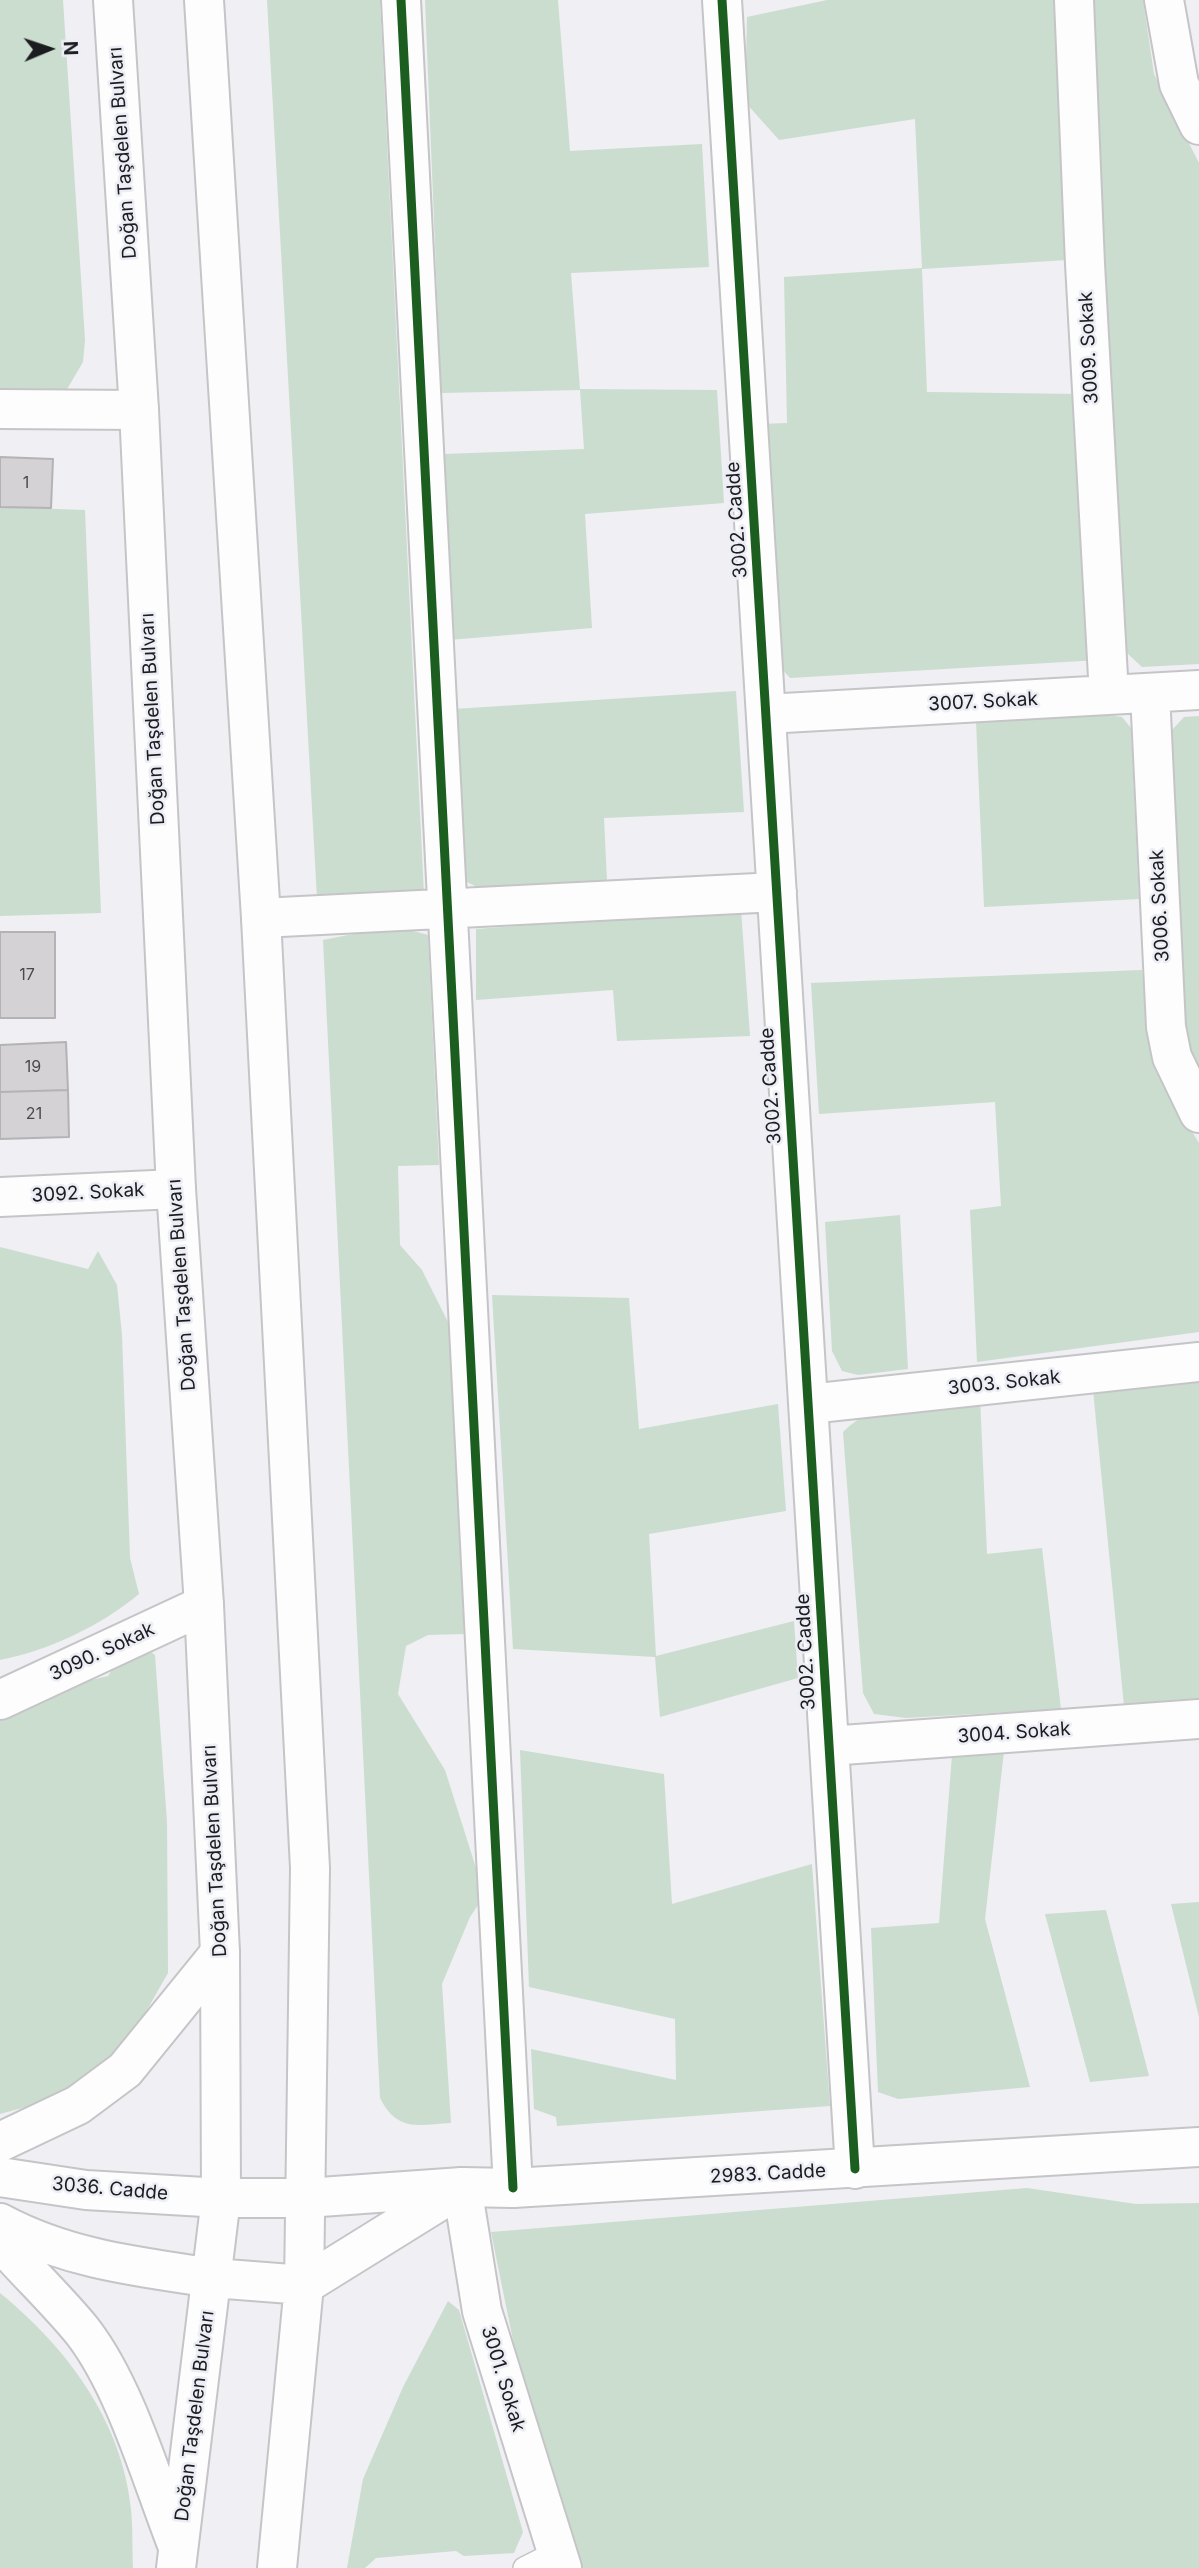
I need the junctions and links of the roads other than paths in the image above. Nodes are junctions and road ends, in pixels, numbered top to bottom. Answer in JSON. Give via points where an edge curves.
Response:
{"nodes":[{"id":1,"x":113,"y":0,"type":"edge"},
{"id":2,"x":204,"y":0,"type":"edge"},
{"id":3,"x":401,"y":0,"type":"edge"},
{"id":4,"x":722,"y":0,"type":"edge"},
{"id":5,"x":1074,"y":0,"type":"edge"},
{"id":6,"x":1164,"y":0,"type":"edge"},
{"id":7,"x":1199,"y":125,"type":"edge"},
{"id":8,"x":0,"y":409,"type":"edge"},
{"id":9,"x":139,"y":410,"type":"junction"},
{"id":10,"x":1199,"y":690,"type":"edge"},
{"id":11,"x":1150,"y":693,"type":"junction"},
{"id":12,"x":1109,"y":695,"type":"junction"},
{"id":13,"x":766,"y":714,"type":"junction"},
{"id":14,"x":776,"y":892,"type":"junction"},
{"id":15,"x":448,"y":909,"type":"junction"},
{"id":16,"x":261,"y":918,"type":"junction"},
{"id":17,"x":1199,"y":1113,"type":"edge"},
{"id":18,"x":176,"y":1189,"type":"junction"},
{"id":19,"x":0,"y":1197,"type":"edge"},
{"id":20,"x":1199,"y":1362,"type":"edge"},
{"id":21,"x":808,"y":1404,"type":"junction"},
{"id":22,"x":204,"y":1605,"type":"junction"},
{"id":23,"x":0,"y":1700,"type":"edge"},
{"id":24,"x":1199,"y":1719,"type":"edge"},
{"id":25,"x":829,"y":1746,"type":"junction"},
{"id":26,"x":220,"y":1953,"type":"junction"},
{"id":27,"x":0,"y":2143,"type":"edge"},
{"id":28,"x":1199,"y":2147,"type":"edge"},
{"id":29,"x":855,"y":2169,"type":"junction"},
{"id":30,"x":0,"y":2177,"type":"edge"},
{"id":31,"x":462,"y":2187,"type":"junction"},
{"id":32,"x":513,"y":2188,"type":"junction"},
{"id":33,"x":221,"y":2198,"type":"junction"},
{"id":34,"x":306,"y":2198,"type":"junction"},
{"id":35,"x":0,"y":2223,"type":"edge"},
{"id":36,"x":0,"y":2241,"type":"edge"},
{"id":37,"x":213,"y":2278,"type":"junction"},
{"id":38,"x":304,"y":2286,"type":"junction"},
{"id":39,"x":177,"y":2558,"type":"edge"},
{"id":40,"x":547,"y":2562,"type":"edge"},
{"id":41,"x":277,"y":2568,"type":"edge"}],
"edges":[{"from":1,"to":9,"type":"street","name":"Doğan Taşdelen Bulvarı"},
{"from":2,"to":16,"type":"street"},
{"from":3,"to":15,"type":"street"},
{"from":4,"to":13,"type":"street","name":"3002. Cadde"},
{"from":5,"to":12,"type":"street","name":"3009. Sokak"},
{"from":6,"to":7,"type":"street","via":[[1179,84]]},
{"from":8,"to":9,"type":"street"},
{"from":9,"to":18,"type":"street","name":"Doğan Taşdelen Bulvarı"},
{"from":10,"to":11,"type":"street","name":"3007. Sokak"},
{"from":11,"to":12,"type":"street","name":"3007. Sokak"},
{"from":11,"to":17,"type":"street","name":"3006. Sokak","via":[[1166,1027],[1172,1058]]},
{"from":12,"to":13,"type":"street","name":"3007. Sokak"},
{"from":13,"to":14,"type":"street","name":"3002. Cadde"},
{"from":14,"to":15,"type":"street"},
{"from":14,"to":21,"type":"street","name":"3002. Cadde"},
{"from":15,"to":16,"type":"street"},
{"from":15,"to":32,"type":"street"},
{"from":16,"to":34,"type":"street","via":[[307,1805]]},
{"from":18,"to":19,"type":"street","name":"3092. Sokak"},
{"from":18,"to":22,"type":"street","name":"Doğan Taşdelen Bulvarı"},
{"from":20,"to":21,"type":"street","name":"3003. Sokak"},
{"from":21,"to":25,"type":"street","name":"3002. Cadde"},
{"from":22,"to":23,"type":"street","name":"3090. Sokak"},
{"from":22,"to":26,"type":"street","name":"Doğan Taşdelen Bulvarı"},
{"from":24,"to":25,"type":"street","name":"3004. Sokak"},
{"from":25,"to":29,"type":"street","name":"3002. Cadde"},
{"from":26,"to":27,"type":"street","via":[[125,2070],[78,2105]]},
{"from":26,"to":33,"type":"street","name":"Doğan Taşdelen Bulvarı"},
{"from":28,"to":29,"type":"street","name":"2983. Cadde"},
{"from":29,"to":32,"type":"street","name":"2983. Cadde"},
{"from":30,"to":33,"type":"street","name":"3036. Cadde","via":[[86,2190]]},
{"from":31,"to":32,"type":"street","name":"2983. Cadde"},
{"from":31,"to":34,"type":"street","name":"2983. Cadde"},
{"from":31,"to":38,"type":"street"},
{"from":31,"to":40,"type":"street","name":"3001. Sokak","via":[[482,2311]]},
{"from":33,"to":34,"type":"street","name":"3036. Cadde"},
{"from":33,"to":37,"type":"street","name":"Doğan Taşdelen Bulvarı"},
{"from":34,"to":38,"type":"street"},
{"from":35,"to":37,"type":"street","via":[[71,2253]]},
{"from":36,"to":39,"type":"street","via":[[83,2332],[101,2361],[123,2407]]},
{"from":37,"to":38,"type":"street"},
{"from":37,"to":39,"type":"street","name":"Doğan Taşdelen Bulvarı"},
{"from":38,"to":41,"type":"street"}]}
